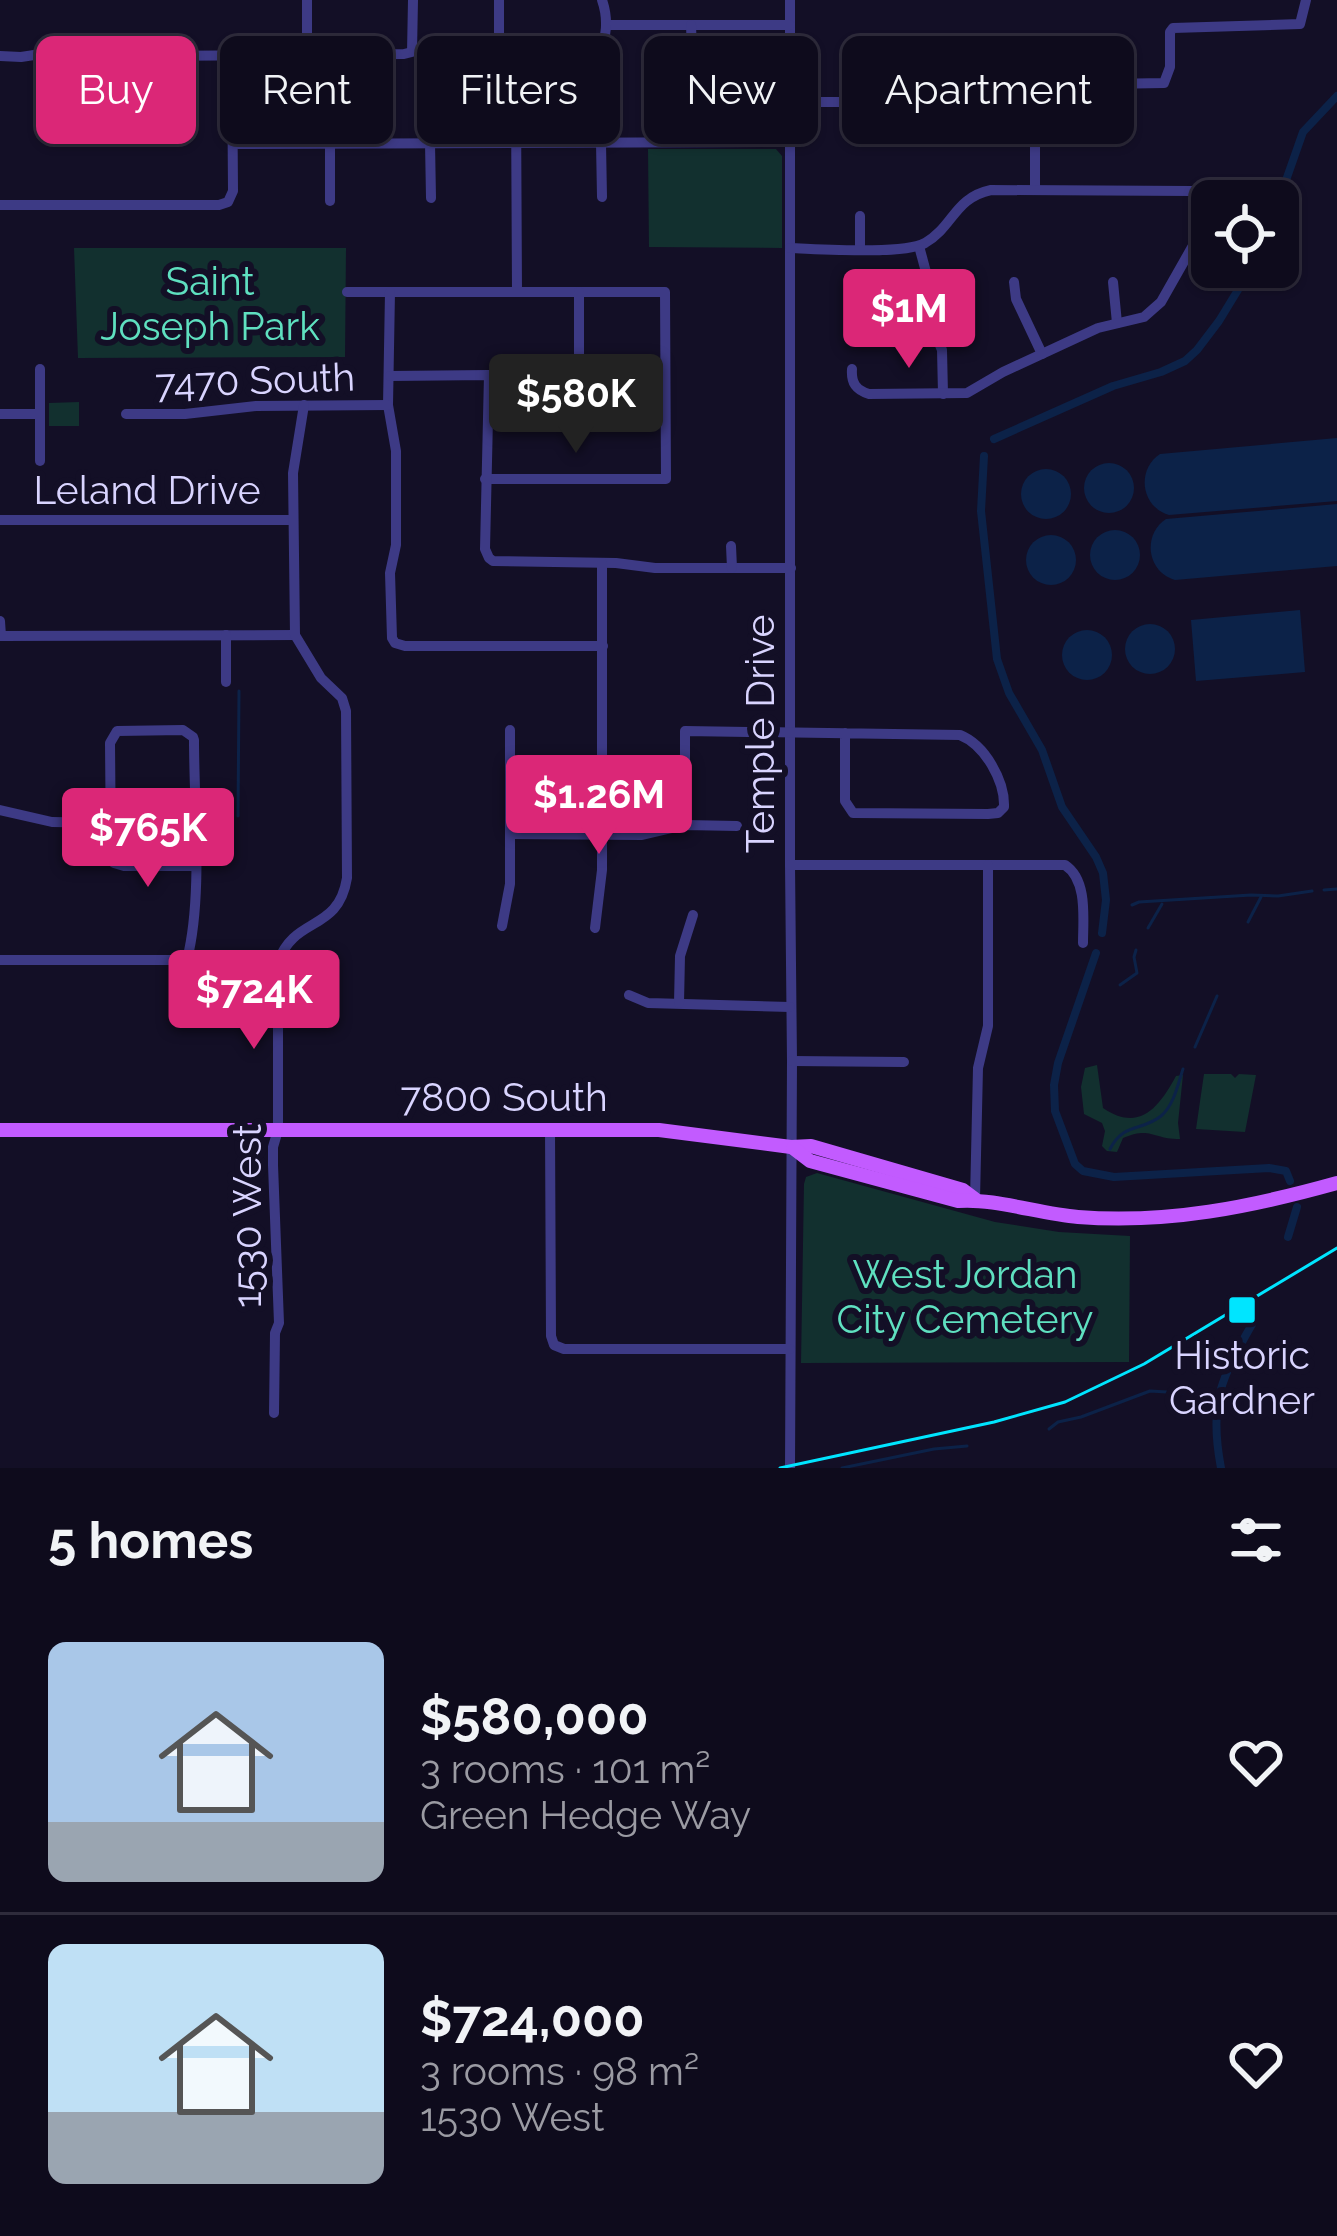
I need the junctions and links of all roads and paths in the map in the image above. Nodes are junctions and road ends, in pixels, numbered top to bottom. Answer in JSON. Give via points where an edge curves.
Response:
{"nodes":[{"id":1,"x":307,"y":0,"type":"edge"},
{"id":2,"x":413,"y":0,"type":"edge"},
{"id":3,"x":499,"y":0,"type":"edge"},
{"id":4,"x":603,"y":0,"type":"edge"},
{"id":5,"x":790,"y":0,"type":"edge"},
{"id":6,"x":1306,"y":0,"type":"edge"},
{"id":7,"x":606,"y":25,"type":"junction"},
{"id":8,"x":691,"y":25,"type":"junction"},
{"id":9,"x":790,"y":25,"type":"junction"},
{"id":10,"x":307,"y":36,"type":"edge"},
{"id":11,"x":499,"y":36,"type":"edge"},
{"id":12,"x":604,"y":36,"type":"edge"},
{"id":13,"x":691,"y":36,"type":"edge"},
{"id":14,"x":790,"y":36,"type":"edge"},
{"id":15,"x":36,"y":55,"type":"edge"},
{"id":16,"x":393,"y":55,"type":"edge"},
{"id":17,"x":0,"y":56,"type":"edge"},
{"id":18,"x":1134,"y":84,"type":"edge"},
{"id":19,"x":233,"y":144,"type":"edge"},
{"id":20,"x":330,"y":144,"type":"edge"},
{"id":21,"x":430,"y":144,"type":"edge"},
{"id":22,"x":516,"y":144,"type":"edge"},
{"id":23,"x":602,"y":144,"type":"edge"},
{"id":24,"x":790,"y":144,"type":"edge"},
{"id":25,"x":1036,"y":144,"type":"edge"},
{"id":26,"x":1036,"y":190,"type":"junction"},
{"id":27,"x":1191,"y":191,"type":"edge"},
{"id":28,"x":602,"y":197,"type":"dead end"},
{"id":29,"x":430,"y":198,"type":"dead end"},
{"id":30,"x":330,"y":201,"type":"dead end"},
{"id":31,"x":0,"y":205,"type":"edge"},
{"id":32,"x":860,"y":216,"type":"dead end"},
{"id":33,"x":1191,"y":245,"type":"edge"},
{"id":34,"x":919,"y":246,"type":"junction"},
{"id":35,"x":790,"y":248,"type":"junction"},
{"id":36,"x":860,"y":248,"type":"junction"},
{"id":37,"x":1014,"y":282,"type":"dead end"},
{"id":38,"x":1113,"y":282,"type":"dead end"},
{"id":39,"x":347,"y":292,"type":"dead end"},
{"id":40,"x":390,"y":292,"type":"junction"},
{"id":41,"x":517,"y":292,"type":"junction"},
{"id":42,"x":579,"y":292,"type":"junction"},
{"id":43,"x":1117,"y":323,"type":"junction"},
{"id":44,"x":1042,"y":354,"type":"junction"},
{"id":45,"x":40,"y":369,"type":"dead end"},
{"id":46,"x":852,"y":369,"type":"dead end"},
{"id":47,"x":390,"y":376,"type":"junction"},
{"id":48,"x":943,"y":394,"type":"junction"},
{"id":49,"x":579,"y":396,"type":"dead end"},
{"id":50,"x":388,"y":405,"type":"junction"},
{"id":51,"x":304,"y":406,"type":"junction"},
{"id":52,"x":0,"y":414,"type":"edge"},
{"id":53,"x":40,"y":414,"type":"junction"},
{"id":54,"x":125,"y":414,"type":"dead end"},
{"id":55,"x":40,"y":460,"type":"dead end"},
{"id":56,"x":485,"y":479,"type":"junction"},
{"id":57,"x":0,"y":520,"type":"edge"},
{"id":58,"x":293,"y":520,"type":"junction"},
{"id":59,"x":731,"y":546,"type":"dead end"},
{"id":60,"x":602,"y":563,"type":"junction"},
{"id":61,"x":732,"y":568,"type":"junction"},
{"id":62,"x":791,"y":568,"type":"junction"},
{"id":63,"x":0,"y":621,"type":"edge"},
{"id":64,"x":226,"y":635,"type":"junction"},
{"id":65,"x":295,"y":635,"type":"junction"},
{"id":66,"x":1,"y":636,"type":"edge"},
{"id":67,"x":602,"y":646,"type":"junction"},
{"id":68,"x":226,"y":682,"type":"dead end"},
{"id":69,"x":509,"y":730,"type":"dead end"},
{"id":70,"x":791,"y":731,"type":"junction"},
{"id":71,"x":845,"y":733,"type":"junction"},
{"id":72,"x":0,"y":809,"type":"edge"},
{"id":73,"x":111,"y":823,"type":"junction"},
{"id":74,"x":685,"y":826,"type":"junction"},
{"id":75,"x":736,"y":826,"type":"dead end"},
{"id":76,"x":509,"y":834,"type":"junction"},
{"id":77,"x":602,"y":834,"type":"junction"},
{"id":78,"x":790,"y":865,"type":"junction"},
{"id":79,"x":988,"y":865,"type":"junction"},
{"id":80,"x":195,"y":866,"type":"junction"},
{"id":81,"x":693,"y":915,"type":"dead end"},
{"id":82,"x":502,"y":926,"type":"dead end"},
{"id":83,"x":595,"y":928,"type":"dead end"},
{"id":84,"x":1083,"y":943,"type":"dead end"},
{"id":85,"x":0,"y":960,"type":"edge"},
{"id":86,"x":629,"y":995,"type":"dead end"},
{"id":87,"x":680,"y":1003,"type":"junction"},
{"id":88,"x":790,"y":1007,"type":"junction"},
{"id":89,"x":792,"y":1061,"type":"junction"},
{"id":90,"x":904,"y":1062,"type":"dead end"},
{"id":91,"x":550,"y":1129,"type":"junction"},
{"id":92,"x":0,"y":1130,"type":"edge"},
{"id":93,"x":278,"y":1130,"type":"junction"},
{"id":94,"x":791,"y":1147,"type":"junction"},
{"id":95,"x":1337,"y":1183,"type":"edge"},
{"id":96,"x":976,"y":1199,"type":"junction"},
{"id":97,"x":790,"y":1349,"type":"junction"},
{"id":98,"x":274,"y":1413,"type":"dead end"},
{"id":99,"x":790,"y":1468,"type":"edge"}],
"edges":[{"from":1,"to":10,"type":"street"},
{"from":2,"to":16,"type":"street","via":[[412,52]]},
{"from":3,"to":11,"type":"street"},
{"from":4,"to":7,"type":"street"},
{"from":5,"to":9,"type":"street","name":"Temple Drive"},
{"from":6,"to":18,"type":"street","via":[[1300,24],[1173,28],[1164,83]]},
{"from":7,"to":8,"type":"street"},
{"from":7,"to":12,"type":"street"},
{"from":8,"to":9,"type":"street"},
{"from":8,"to":13,"type":"street"},
{"from":9,"to":14,"type":"street","name":"Temple Drive"},
{"from":15,"to":17,"type":"street"},
{"from":19,"to":31,"type":"street","via":[[233,191],[219,205]]},
{"from":20,"to":30,"type":"street"},
{"from":21,"to":29,"type":"street"},
{"from":22,"to":41,"type":"street"},
{"from":23,"to":28,"type":"street"},
{"from":24,"to":35,"type":"street","name":"Temple Drive"},
{"from":25,"to":26,"type":"street"},
{"from":26,"to":27,"type":"street"},
{"from":26,"to":34,"type":"street","via":[[977,193]]},
{"from":32,"to":36,"type":"street"},
{"from":33,"to":43,"type":"street","via":[[1156,308]]},
{"from":34,"to":36,"type":"street"},
{"from":34,"to":48,"type":"street","via":[[924,307],[942,350]]},
{"from":35,"to":36,"type":"street"},
{"from":35,"to":62,"type":"street","name":"Temple Drive"},
{"from":37,"to":44,"type":"street"},
{"from":38,"to":43,"type":"street"},
{"from":39,"to":40,"type":"street"},
{"from":40,"to":41,"type":"street"},
{"from":40,"to":47,"type":"street"},
{"from":41,"to":42,"type":"street"},
{"from":42,"to":49,"type":"street"},
{"from":42,"to":56,"type":"street","via":[[665,292],[666,479]]},
{"from":43,"to":44,"type":"street"},
{"from":44,"to":48,"type":"street","via":[[976,390]]},
{"from":45,"to":53,"type":"street"},
{"from":46,"to":48,"type":"street","via":[[860,392]]},
{"from":47,"to":50,"type":"street"},
{"from":47,"to":56,"type":"street","via":[[489,375]]},
{"from":50,"to":51,"type":"street","name":"7470 South"},
{"from":50,"to":67,"type":"street","via":[[396,451],[395,643]]},
{"from":51,"to":54,"type":"street","name":"7470 South"},
{"from":51,"to":58,"type":"street"},
{"from":52,"to":53,"type":"street"},
{"from":53,"to":55,"type":"street"},
{"from":56,"to":60,"type":"street","via":[[489,558]]},
{"from":57,"to":58,"type":"street","name":"Leland Drive"},
{"from":58,"to":65,"type":"street"},
{"from":59,"to":61,"type":"street"},
{"from":60,"to":61,"type":"street"},
{"from":60,"to":67,"type":"street"},
{"from":61,"to":62,"type":"street"},
{"from":62,"to":70,"type":"street","name":"Temple Drive"},
{"from":63,"to":66,"type":"street"},
{"from":64,"to":65,"type":"street"},
{"from":64,"to":66,"type":"street"},
{"from":64,"to":68,"type":"street"},
{"from":65,"to":93,"type":"street","name":"1530 West","via":[[344,703],[347,878],[338,907],[290,938],[278,962]]},
{"from":67,"to":77,"type":"street"},
{"from":69,"to":76,"type":"street"},
{"from":70,"to":71,"type":"street"},
{"from":70,"to":74,"type":"street","via":[[685,730]]},
{"from":70,"to":78,"type":"street","name":"Temple Drive"},
{"from":71,"to":71,"type":"street","via":[[844,800],[853,813],[1002,810],[995,775],[970,739]]},
{"from":72,"to":73,"type":"street","via":[[52,822]]},
{"from":73,"to":80,"type":"street","via":[[114,863]]},
{"from":73,"to":80,"type":"street","via":[[113,734],[191,734]]},
{"from":74,"to":75,"type":"street"},
{"from":74,"to":77,"type":"street"},
{"from":76,"to":77,"type":"street"},
{"from":76,"to":82,"type":"street"},
{"from":77,"to":83,"type":"street"},
{"from":78,"to":79,"type":"street"},
{"from":78,"to":88,"type":"street","name":"Temple Drive"},
{"from":79,"to":84,"type":"street","via":[[1072,869]]},
{"from":79,"to":96,"type":"street"},
{"from":80,"to":85,"type":"street","via":[[187,960]]},
{"from":81,"to":87,"type":"street","via":[[680,956]]},
{"from":86,"to":87,"type":"street"},
{"from":87,"to":88,"type":"street"},
{"from":88,"to":89,"type":"street","name":"Temple Drive"},
{"from":89,"to":90,"type":"street"},
{"from":89,"to":94,"type":"street","name":"Temple Drive"},
{"from":91,"to":93,"type":"main road","name":"7800 South"},
{"from":91,"to":94,"type":"main road","name":"7800 South","via":[[688,1132]]},
{"from":91,"to":97,"type":"street","via":[[554,1345]]},
{"from":92,"to":93,"type":"main road","name":"7800 South"},
{"from":93,"to":98,"type":"street","name":"1530 West"},
{"from":94,"to":96,"type":"main road","name":"7800 South","via":[[810,1160],[958,1201]]},
{"from":94,"to":97,"type":"street","name":"Temple Drive"},
{"from":95,"to":96,"type":"main road","name":"7800 South","via":[[1233,1210],[1139,1219]]},
{"from":97,"to":99,"type":"street","name":"Temple Drive"}]}
